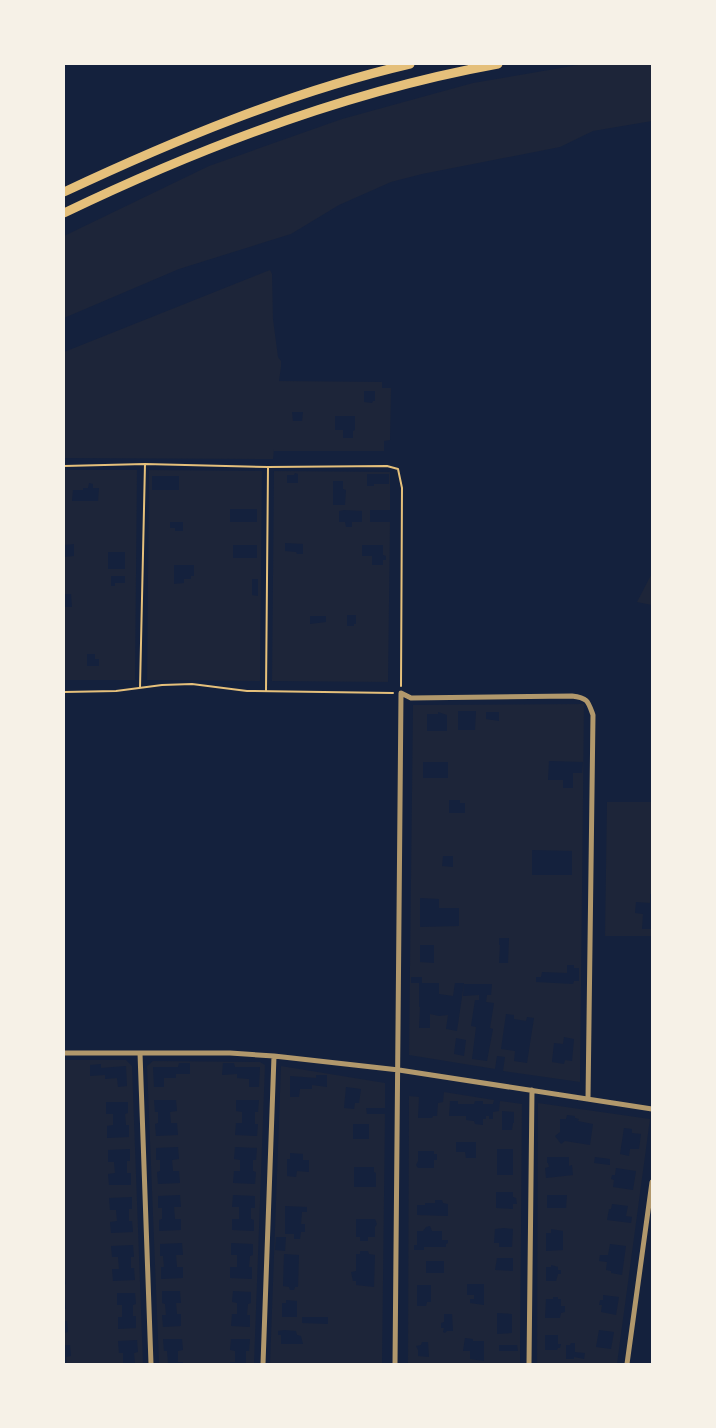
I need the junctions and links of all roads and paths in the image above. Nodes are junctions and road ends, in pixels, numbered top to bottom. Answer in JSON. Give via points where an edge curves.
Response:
{"nodes":[{"id":1,"x":410,"y":64,"type":"edge"},
{"id":2,"x":498,"y":64,"type":"edge"},
{"id":3,"x":64,"y":192,"type":"edge"},
{"id":4,"x":64,"y":213,"type":"edge"},
{"id":5,"x":145,"y":464,"type":"junction"},
{"id":6,"x":64,"y":466,"type":"edge"},
{"id":7,"x":268,"y":467,"type":"junction"},
{"id":8,"x":140,"y":688,"type":"junction"},
{"id":9,"x":266,"y":691,"type":"junction"},
{"id":10,"x":64,"y":692,"type":"edge"},
{"id":11,"x":401,"y":693,"type":"junction"},
{"id":12,"x":64,"y":1052,"type":"edge"},
{"id":13,"x":140,"y":1053,"type":"junction"},
{"id":14,"x":274,"y":1056,"type":"junction"},
{"id":15,"x":399,"y":1070,"type":"junction"},
{"id":16,"x":532,"y":1090,"type":"junction"},
{"id":17,"x":588,"y":1099,"type":"junction"},
{"id":18,"x":652,"y":1109,"type":"edge"},
{"id":19,"x":652,"y":1182,"type":"edge"},
{"id":20,"x":151,"y":1364,"type":"edge"},
{"id":21,"x":263,"y":1364,"type":"edge"},
{"id":22,"x":395,"y":1364,"type":"edge"},
{"id":23,"x":529,"y":1364,"type":"edge"},
{"id":24,"x":627,"y":1364,"type":"edge"}],
"edges":[{"from":1,"to":3,"type":"highway","via":[[333,85],[242,116],[157,149]]},
{"from":2,"to":4,"type":"highway","via":[[412,83],[252,133],[166,166]]},
{"from":5,"to":6,"type":"path"},
{"from":5,"to":7,"type":"path"},
{"from":5,"to":8,"type":"path"},
{"from":7,"to":9,"type":"path"},
{"from":7,"to":11,"type":"path","via":[[387,466],[398,469],[402,488]]},
{"from":8,"to":9,"type":"path","via":[[192,684]]},
{"from":8,"to":10,"type":"path"},
{"from":9,"to":11,"type":"path"},
{"from":11,"to":15,"type":"street"},
{"from":11,"to":17,"type":"street","via":[[412,698],[572,696],[588,702],[593,715]]},
{"from":12,"to":13,"type":"street"},
{"from":13,"to":14,"type":"street"},
{"from":13,"to":20,"type":"street"},
{"from":14,"to":15,"type":"street"},
{"from":14,"to":21,"type":"street"},
{"from":15,"to":16,"type":"street"},
{"from":15,"to":22,"type":"street"},
{"from":16,"to":17,"type":"street"},
{"from":16,"to":23,"type":"street"},
{"from":17,"to":18,"type":"street"},
{"from":19,"to":24,"type":"street"}]}
